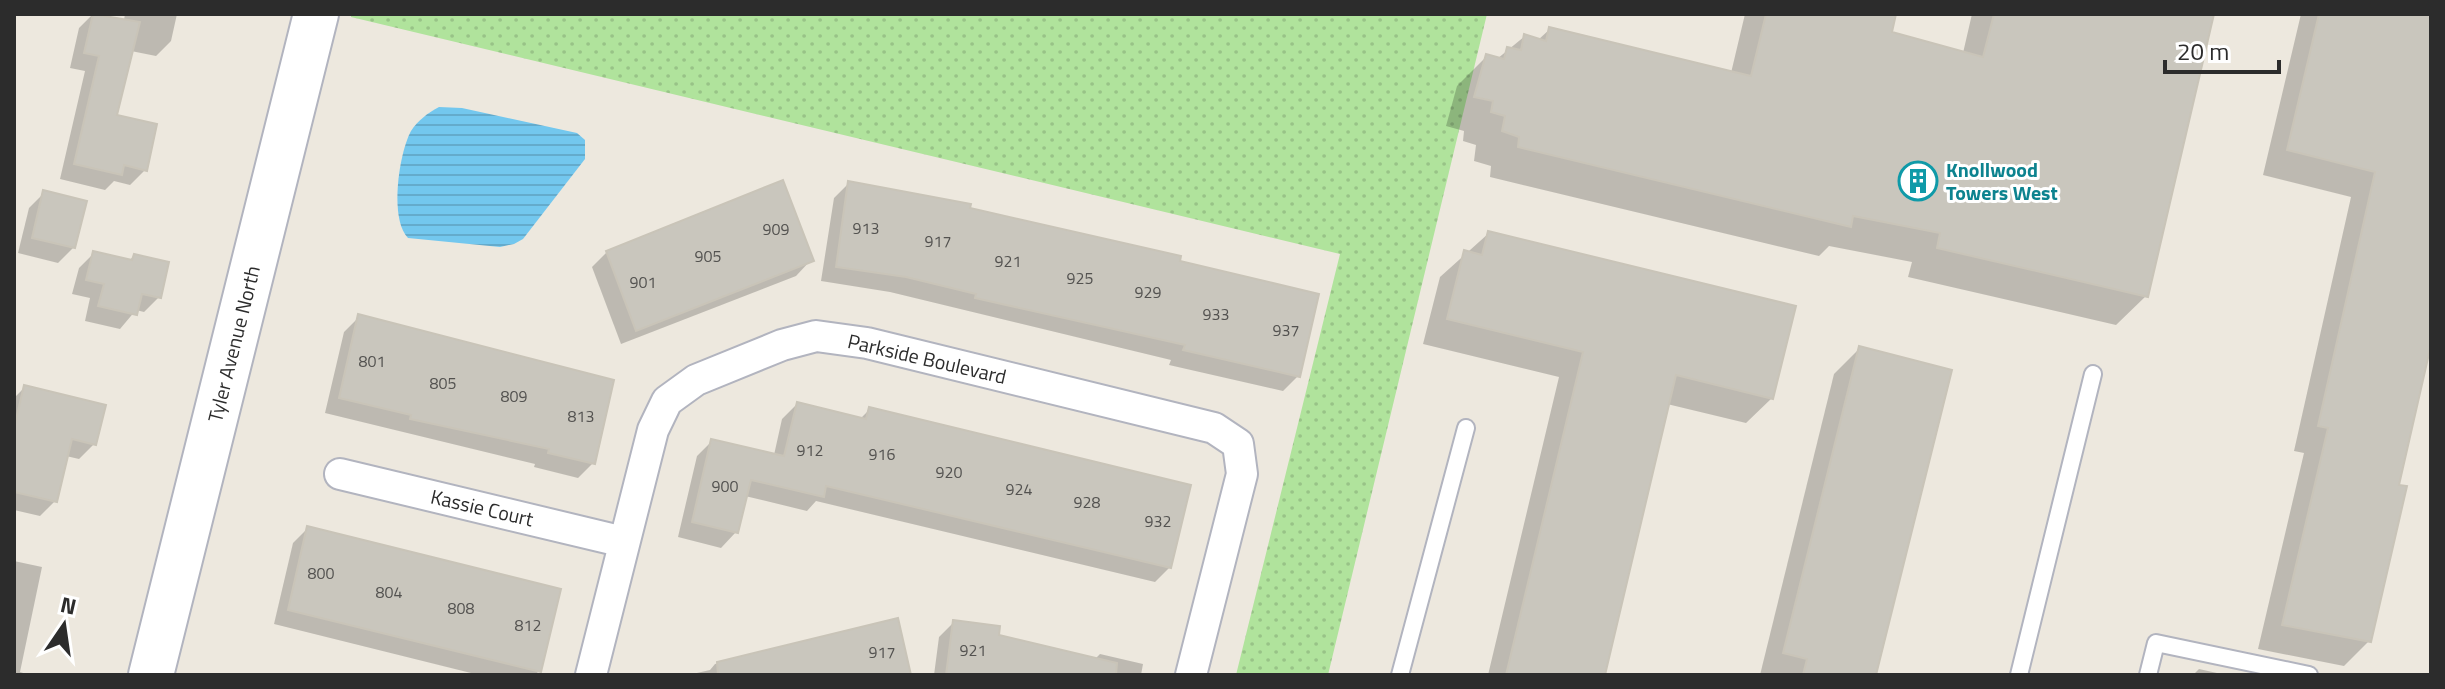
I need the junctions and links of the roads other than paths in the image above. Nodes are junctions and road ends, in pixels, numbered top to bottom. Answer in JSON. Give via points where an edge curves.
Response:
{"nodes":[{"id":1,"x":316,"y":14,"type":"edge"},
{"id":2,"x":2093,"y":374,"type":"dead end"},
{"id":3,"x":1466,"y":428,"type":"dead end"},
{"id":4,"x":340,"y":474,"type":"dead end"},
{"id":5,"x":624,"y":542,"type":"junction"},
{"id":6,"x":151,"y":675,"type":"edge"},
{"id":7,"x":591,"y":675,"type":"edge"},
{"id":8,"x":1191,"y":675,"type":"edge"},
{"id":9,"x":1400,"y":675,"type":"edge"},
{"id":10,"x":2019,"y":675,"type":"edge"},
{"id":11,"x":2148,"y":675,"type":"edge"},
{"id":12,"x":2309,"y":675,"type":"edge"}],
"edges":[{"from":1,"to":6,"type":"street","name":"Tyler Avenue North"},
{"from":2,"to":10,"type":"lane"},
{"from":3,"to":9,"type":"lane"},
{"from":4,"to":5,"type":"street","name":"Kassie Court"},
{"from":5,"to":7,"type":"street","name":"Parkside Boulevard"},
{"from":5,"to":8,"type":"street","name":"Parkside Boulevard","via":[[653,430],[667,401],[696,380],[782,345],[816,336],[867,343],[1214,428],[1238,444],[1242,474]]},
{"from":11,"to":12,"type":"lane","via":[[2156,643]]}]}
